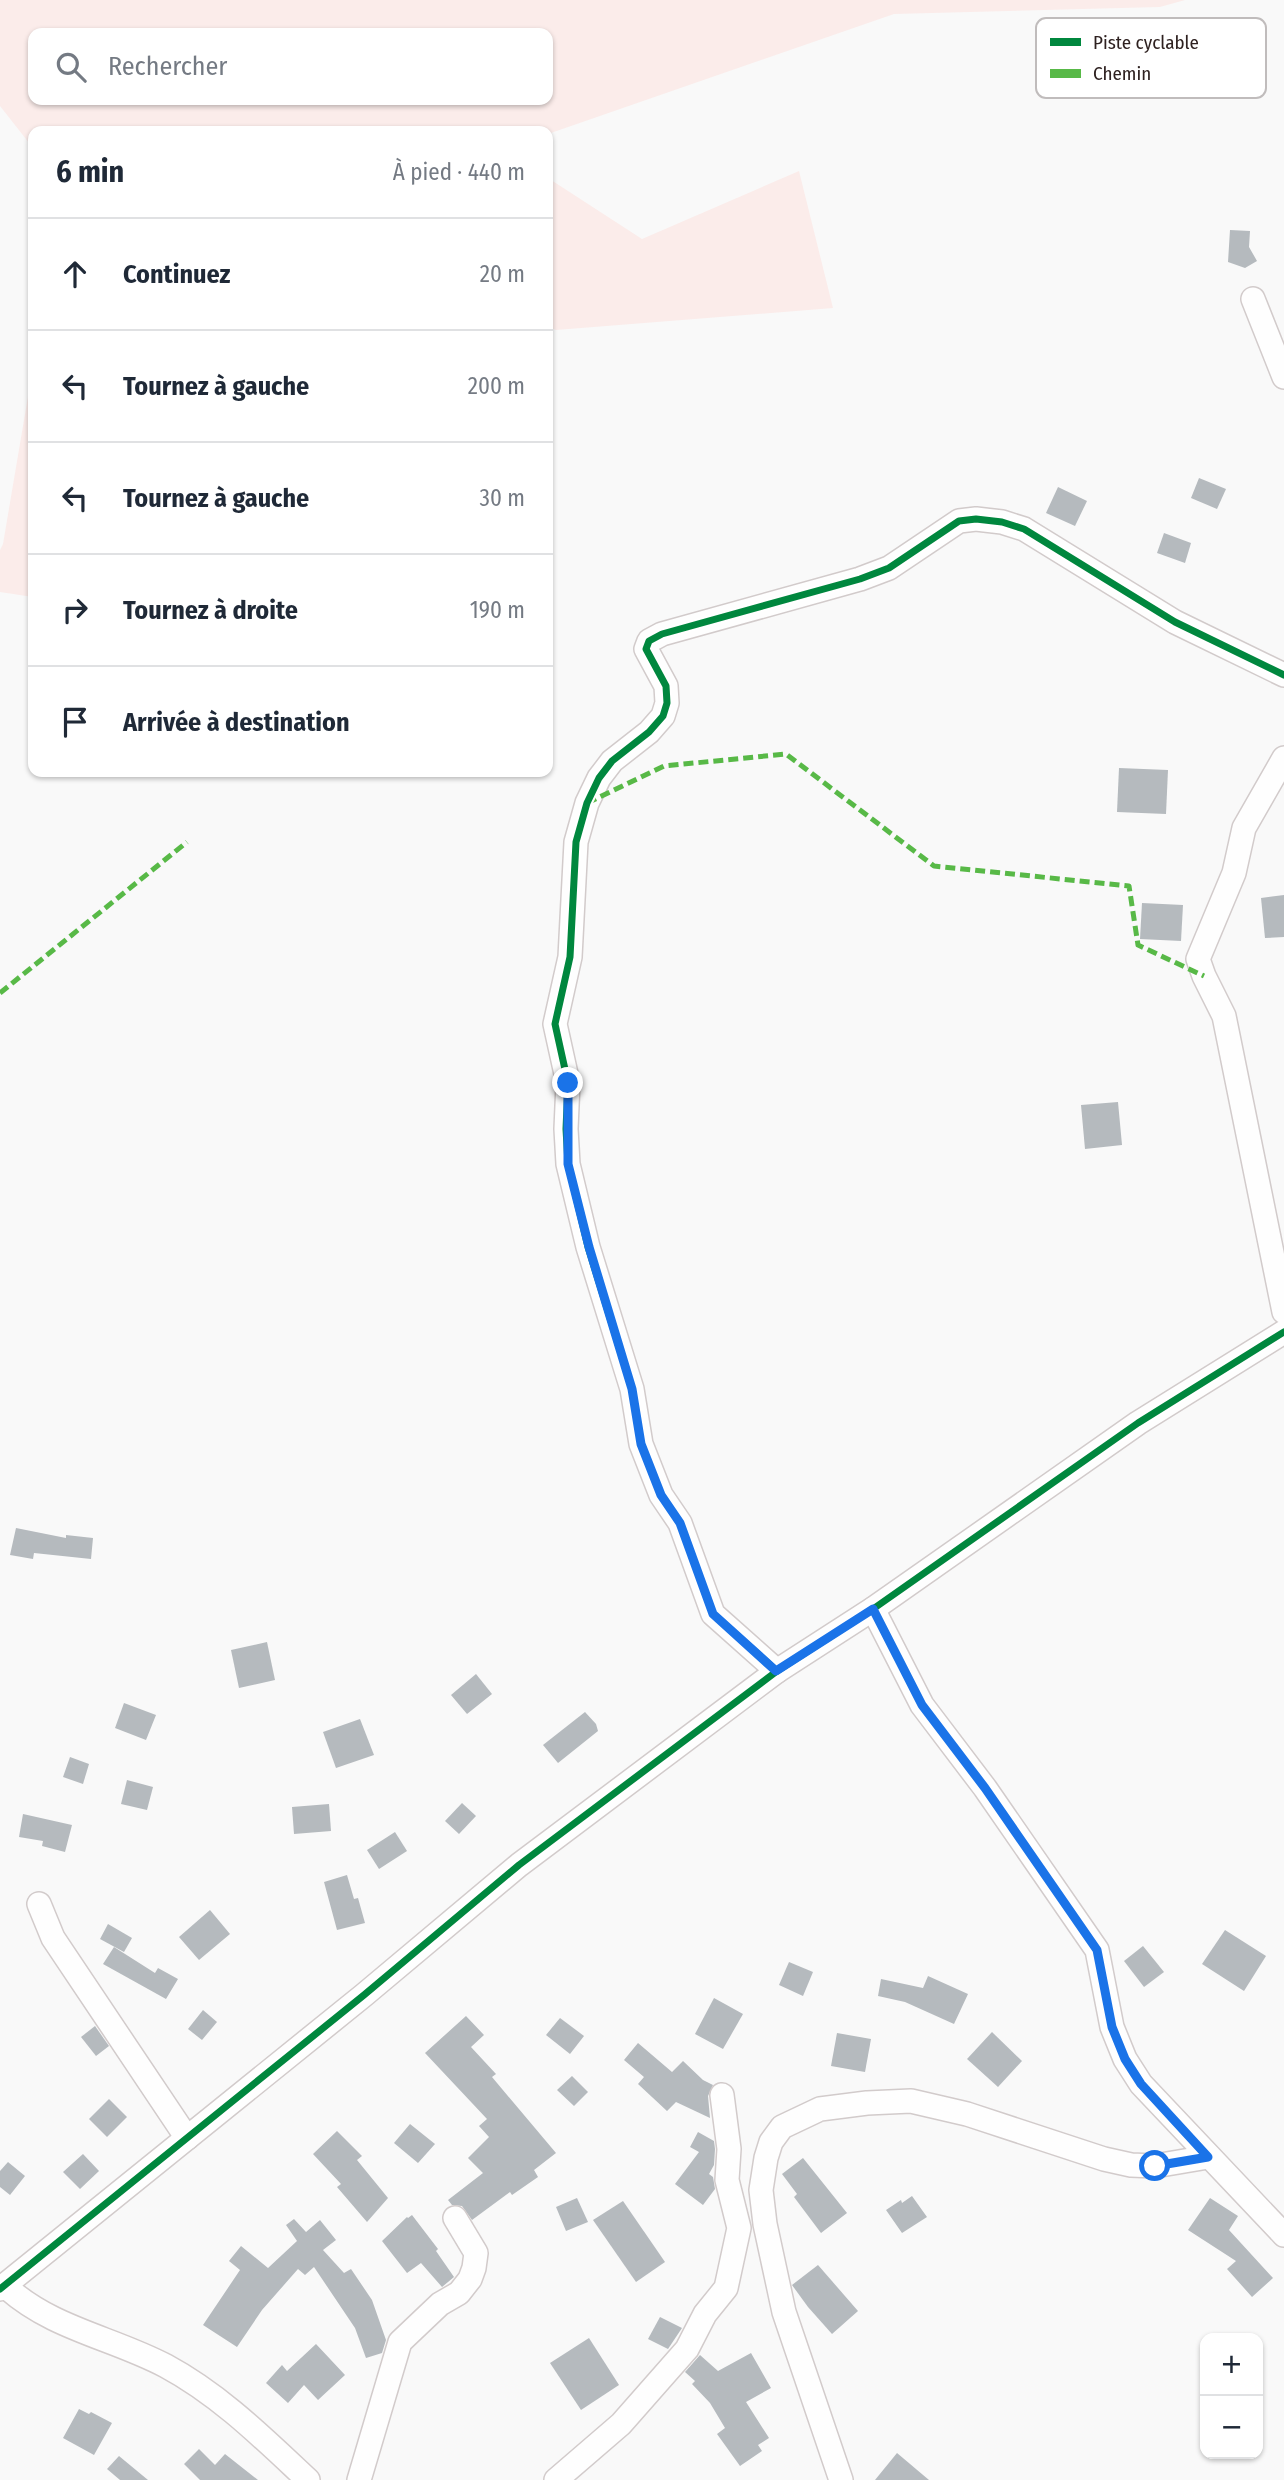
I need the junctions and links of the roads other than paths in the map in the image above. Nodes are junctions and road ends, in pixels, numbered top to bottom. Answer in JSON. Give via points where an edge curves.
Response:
{"nodes":[{"id":1,"x":1253,"y":299,"type":"dead end"},
{"id":2,"x":1284,"y":377,"type":"edge"},
{"id":3,"x":1284,"y":675,"type":"edge"},
{"id":4,"x":1284,"y":758,"type":"edge"},
{"id":5,"x":1284,"y":1312,"type":"edge"},
{"id":6,"x":1284,"y":1332,"type":"edge"},
{"id":7,"x":873,"y":1609,"type":"junction"},
{"id":8,"x":776,"y":1671,"type":"junction"},
{"id":9,"x":39,"y":1904,"type":"dead end"},
{"id":10,"x":722,"y":2095,"type":"dead end"},
{"id":11,"x":187,"y":2138,"type":"junction"},
{"id":12,"x":1208,"y":2157,"type":"junction"},
{"id":13,"x":455,"y":2218,"type":"dead end"},
{"id":14,"x":1284,"y":2235,"type":"edge"},
{"id":15,"x":2,"y":2288,"type":"edge"},
{"id":16,"x":308,"y":2480,"type":"edge"},
{"id":17,"x":359,"y":2480,"type":"edge"},
{"id":18,"x":556,"y":2480,"type":"edge"},
{"id":19,"x":841,"y":2480,"type":"edge"}],
"edges":[{"from":1,"to":2,"type":"street"},
{"from":3,"to":8,"type":"street","via":[[1175,622],[1024,529],[976,519],[959,521],[889,568],[860,579],[649,641],[646,649],[666,686],[663,716],[612,761],[600,778],[576,842],[570,957],[555,1024],[568,1083],[568,1164],[632,1389],[641,1444],[661,1495],[680,1523],[713,1614]]},
{"from":4,"to":5,"type":"street","via":[[1244,828],[1234,873],[1198,959],[1224,1016]]},
{"from":6,"to":7,"type":"street","via":[[1138,1423]]},
{"from":7,"to":8,"type":"street"},
{"from":7,"to":12,"type":"street","via":[[922,1705],[1097,1950],[1112,2027],[1125,2059],[1141,2084]]},
{"from":8,"to":11,"type":"street","via":[[519,1865]]},
{"from":9,"to":11,"type":"street","via":[[53,1938]]},
{"from":10,"to":18,"type":"street","via":[[729,2149],[727,2180],[739,2228],[726,2288],[705,2314],[687,2349],[621,2424]]},
{"from":11,"to":15,"type":"street"},
{"from":12,"to":14,"type":"street"},
{"from":12,"to":19,"type":"street","via":[[1155,2166],[1130,2165],[911,2101],[820,2109],[782,2127],[766,2158],[761,2190],[765,2224],[784,2312]]},
{"from":13,"to":17,"type":"street","via":[[476,2253],[470,2279],[400,2342]]},
{"from":15,"to":16,"type":"street","via":[[54,2321],[183,2375]]}]}
